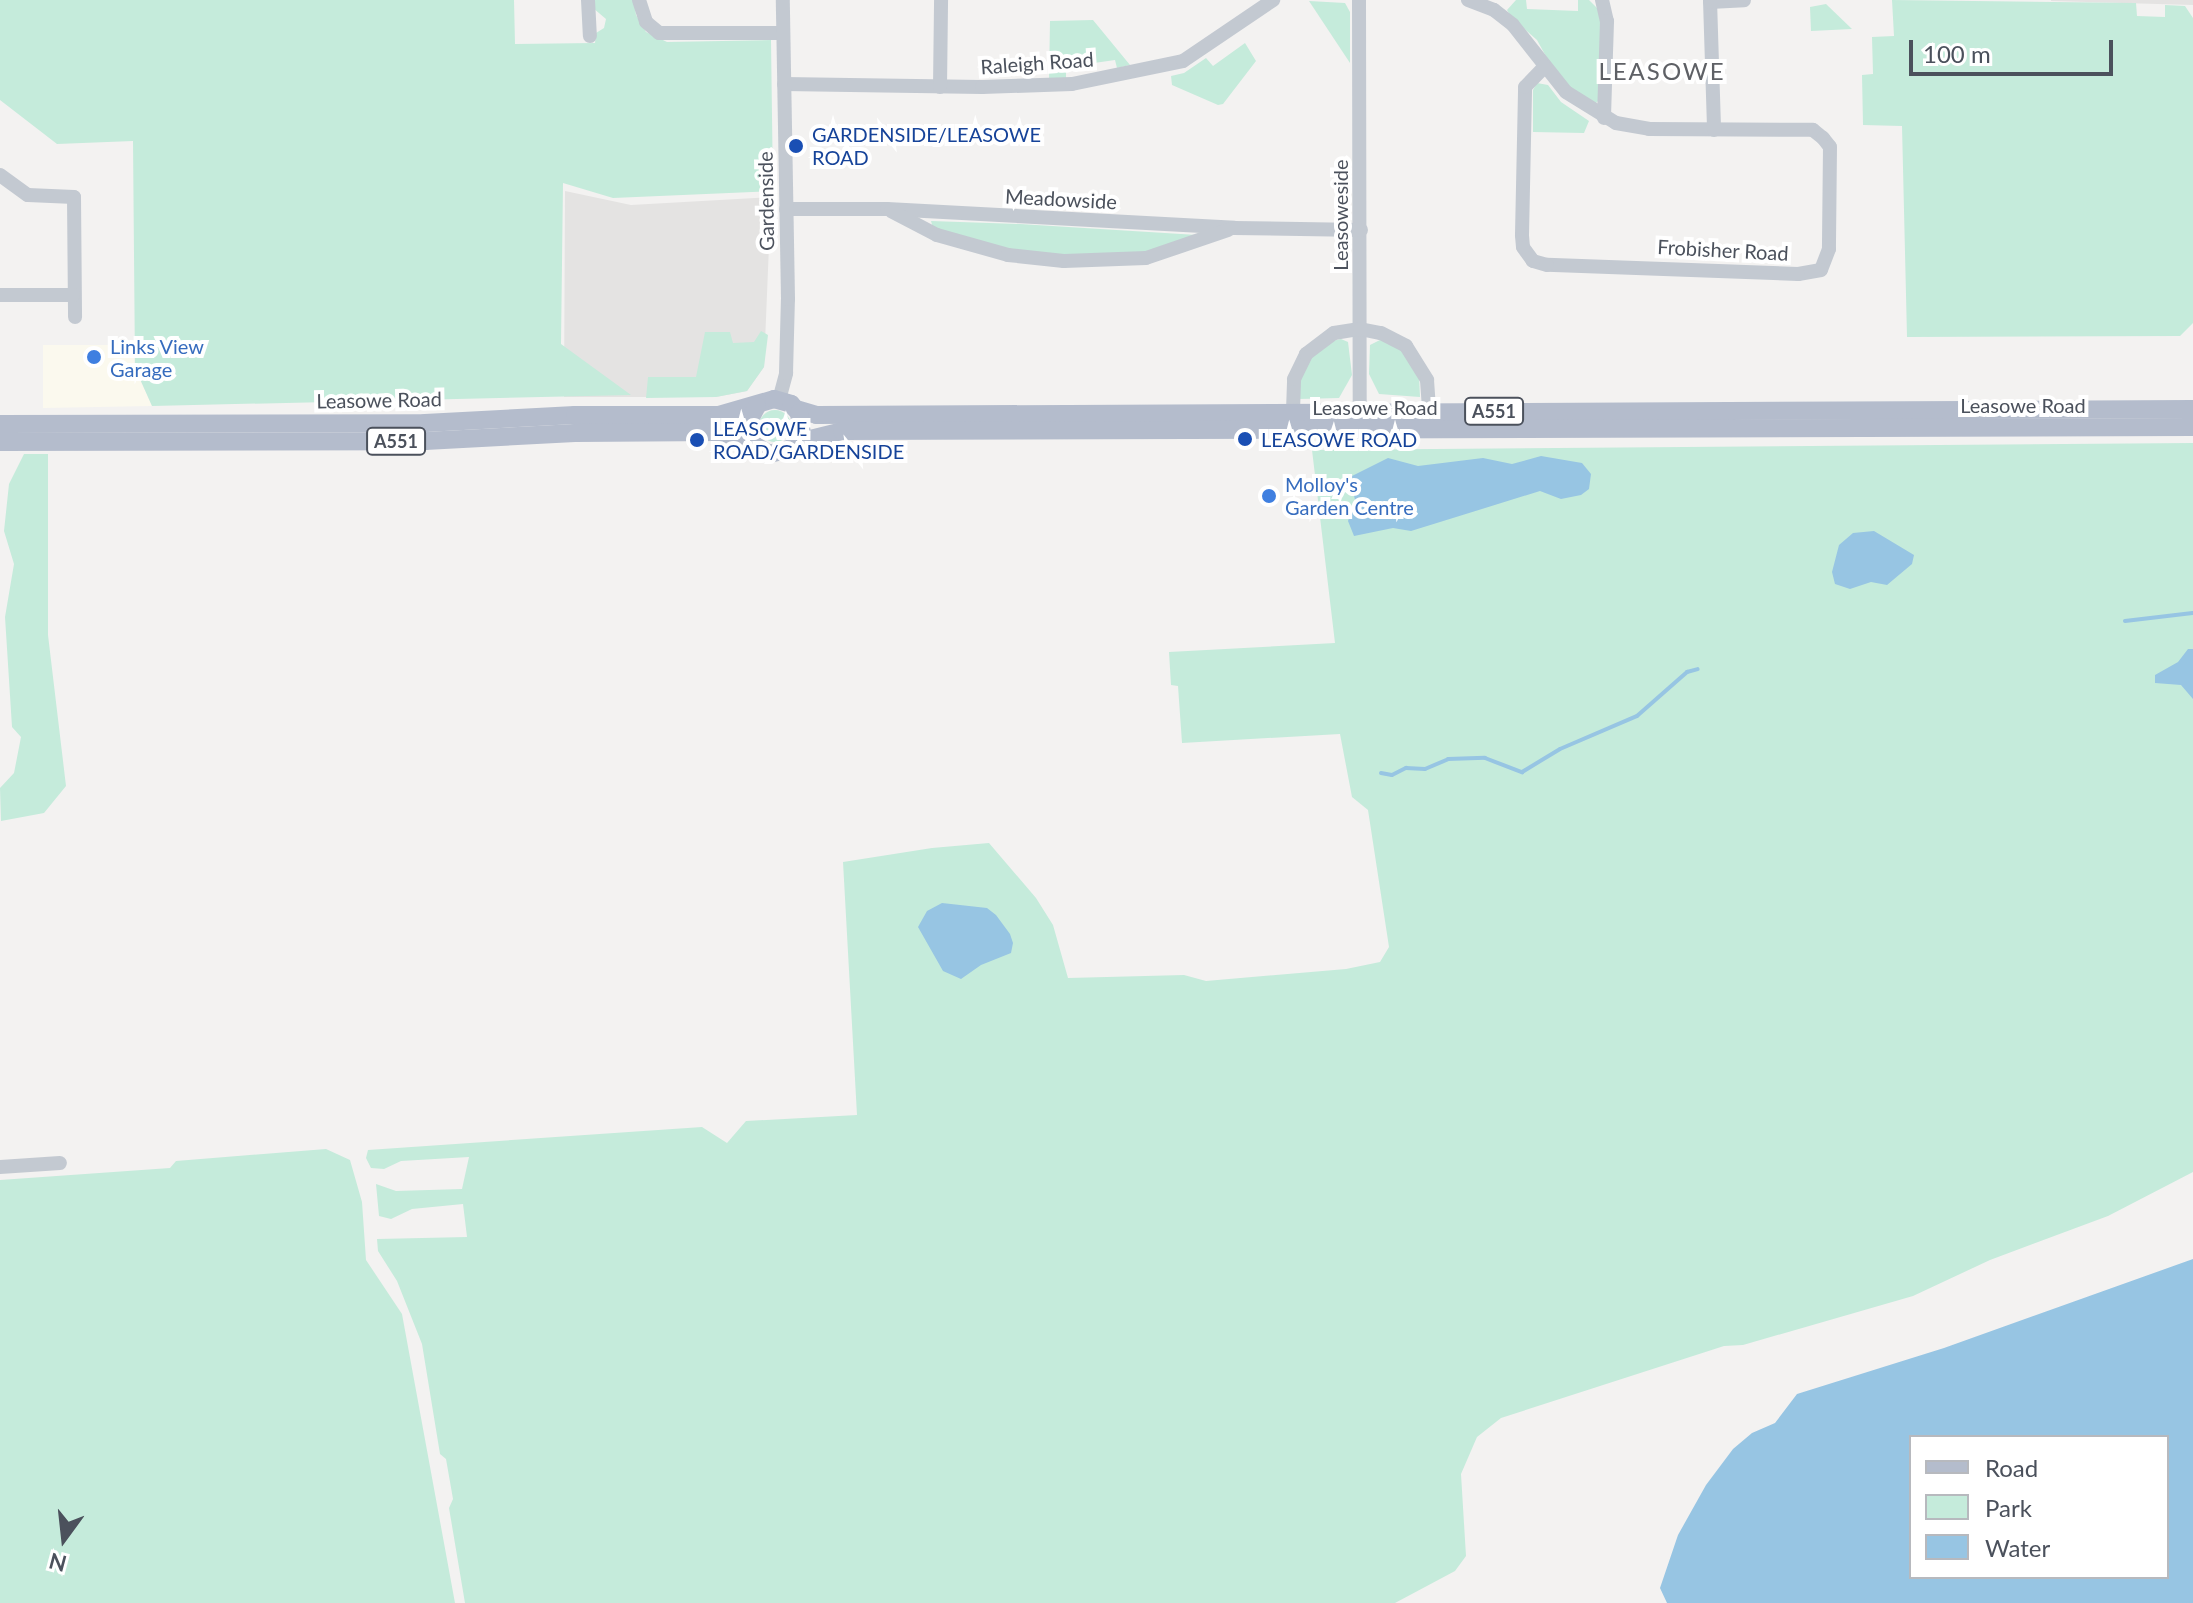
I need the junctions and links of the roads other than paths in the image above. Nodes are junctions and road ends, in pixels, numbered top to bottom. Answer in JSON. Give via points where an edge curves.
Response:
{"nodes":[{"id":1,"x":588,"y":0,"type":"edge"},
{"id":2,"x":639,"y":0,"type":"edge"},
{"id":3,"x":783,"y":0,"type":"edge"},
{"id":4,"x":941,"y":0,"type":"edge"},
{"id":5,"x":1240,"y":0,"type":"edge"},
{"id":6,"x":1273,"y":0,"type":"edge"},
{"id":7,"x":1359,"y":0,"type":"edge"},
{"id":8,"x":1468,"y":0,"type":"edge"},
{"id":9,"x":1602,"y":0,"type":"edge"},
{"id":10,"x":1744,"y":0,"type":"edge"},
{"id":11,"x":1710,"y":1,"type":"edge"},
{"id":12,"x":1498,"y":5,"type":"edge"},
{"id":13,"x":1251,"y":14,"type":"junction"},
{"id":14,"x":783,"y":33,"type":"junction"},
{"id":15,"x":590,"y":36,"type":"dead end"},
{"id":16,"x":1544,"y":67,"type":"junction"},
{"id":17,"x":784,"y":84,"type":"junction"},
{"id":18,"x":940,"y":87,"type":"junction"},
{"id":19,"x":1604,"y":118,"type":"junction"},
{"id":20,"x":1714,"y":130,"type":"junction"},
{"id":21,"x":0,"y":175,"type":"edge"},
{"id":22,"x":786,"y":209,"type":"junction"},
{"id":23,"x":887,"y":209,"type":"junction"},
{"id":24,"x":1234,"y":228,"type":"junction"},
{"id":25,"x":1361,"y":230,"type":"junction"},
{"id":26,"x":0,"y":295,"type":"edge"},
{"id":27,"x":73,"y":295,"type":"junction"},
{"id":28,"x":75,"y":317,"type":"dead end"},
{"id":29,"x":1360,"y":329,"type":"junction"},
{"id":30,"x":788,"y":404,"type":"junction"},
{"id":31,"x":757,"y":406,"type":"junction"},
{"id":32,"x":2193,"y":409,"type":"edge"},
{"id":33,"x":1293,"y":411,"type":"junction"},
{"id":34,"x":1429,"y":411,"type":"junction"},
{"id":35,"x":1360,"y":420,"type":"junction"},
{"id":36,"x":0,"y":424,"type":"edge"},
{"id":37,"x":2193,"y":427,"type":"edge"},
{"id":38,"x":0,"y":442,"type":"edge"},
{"id":39,"x":798,"y":442,"type":"junction"},
{"id":40,"x":753,"y":444,"type":"junction"},
{"id":41,"x":60,"y":1163,"type":"dead end"},
{"id":42,"x":0,"y":1167,"type":"edge"}],
"edges":[{"from":1,"to":15,"type":"street"},
{"from":2,"to":14,"type":"street","via":[[646,22],[659,33]]},
{"from":3,"to":14,"type":"street","name":"Gardenside"},
{"from":4,"to":18,"type":"street"},
{"from":5,"to":13,"type":"street"},
{"from":6,"to":13,"type":"street","name":"Raleigh Road"},
{"from":7,"to":25,"type":"street","name":"Leasoweside"},
{"from":8,"to":12,"type":"street"},
{"from":9,"to":19,"type":"street","via":[[1607,21]]},
{"from":10,"to":11,"type":"street"},
{"from":11,"to":20,"type":"street"},
{"from":12,"to":16,"type":"street"},
{"from":13,"to":18,"type":"street","name":"Raleigh Road","via":[[1183,61],[1137,72],[1029,87]]},
{"from":14,"to":17,"type":"street","name":"Gardenside"},
{"from":16,"to":19,"type":"street","name":"Frobisher Road","via":[[1566,92]]},
{"from":16,"to":20,"type":"street","name":"Frobisher Road","via":[[1525,87],[1522,235],[1533,261],[1798,274],[1821,270],[1829,249],[1830,147],[1813,130]]},
{"from":17,"to":18,"type":"street","name":"Raleigh Road"},
{"from":17,"to":22,"type":"street","name":"Gardenside"},
{"from":19,"to":20,"type":"street","name":"Frobisher Road","via":[[1649,129]]},
{"from":21,"to":27,"type":"street","via":[[28,195],[74,197]]},
{"from":22,"to":23,"type":"street","name":"Meadowside"},
{"from":22,"to":30,"type":"street","name":"Gardenside"},
{"from":23,"to":24,"type":"street","name":"Meadowside"},
{"from":23,"to":24,"type":"street","name":"Meadowside","via":[[937,235],[1008,255],[1064,261],[1146,258]]},
{"from":24,"to":25,"type":"street","name":"Meadowside"},
{"from":25,"to":29,"type":"street","name":"Leasoweside"},
{"from":26,"to":27,"type":"street"},
{"from":27,"to":28,"type":"street"},
{"from":29,"to":33,"type":"street","name":"Leasowe Road","via":[[1334,333],[1306,354],[1294,379]]},
{"from":29,"to":34,"type":"street","name":"Leasowe Road","via":[[1406,346],[1427,380]]},
{"from":29,"to":35,"type":"street","name":"Leasoweside"},
{"from":30,"to":31,"type":"main road"},
{"from":30,"to":33,"type":"main road","name":"Leasowe Road","number":"A551","via":[[817,415]]},
{"from":30,"to":39,"type":"main road","via":[[803,424]]},
{"from":31,"to":36,"type":"main road","name":"Leasowe Road","number":"A551","via":[[719,415],[425,423]]},
{"from":31,"to":40,"type":"main road","via":[[748,423]]},
{"from":32,"to":34,"type":"main road","name":"Leasowe Road","number":"A551"},
{"from":33,"to":35,"type":"main road","name":"Leasowe Road","number":"A551"},
{"from":34,"to":35,"type":"main road","name":"Leasowe Road","number":"A551"},
{"from":35,"to":37,"type":"main road","name":"Leasowe Road","number":"A551"},
{"from":35,"to":39,"type":"main road","name":"Leasowe Road","number":"A551","via":[[842,431]]},
{"from":38,"to":40,"type":"main road","name":"Leasowe Road","number":"A551","via":[[425,441],[719,432]]},
{"from":39,"to":40,"type":"main road","via":[[776,455]]},
{"from":41,"to":42,"type":"street"}]}
